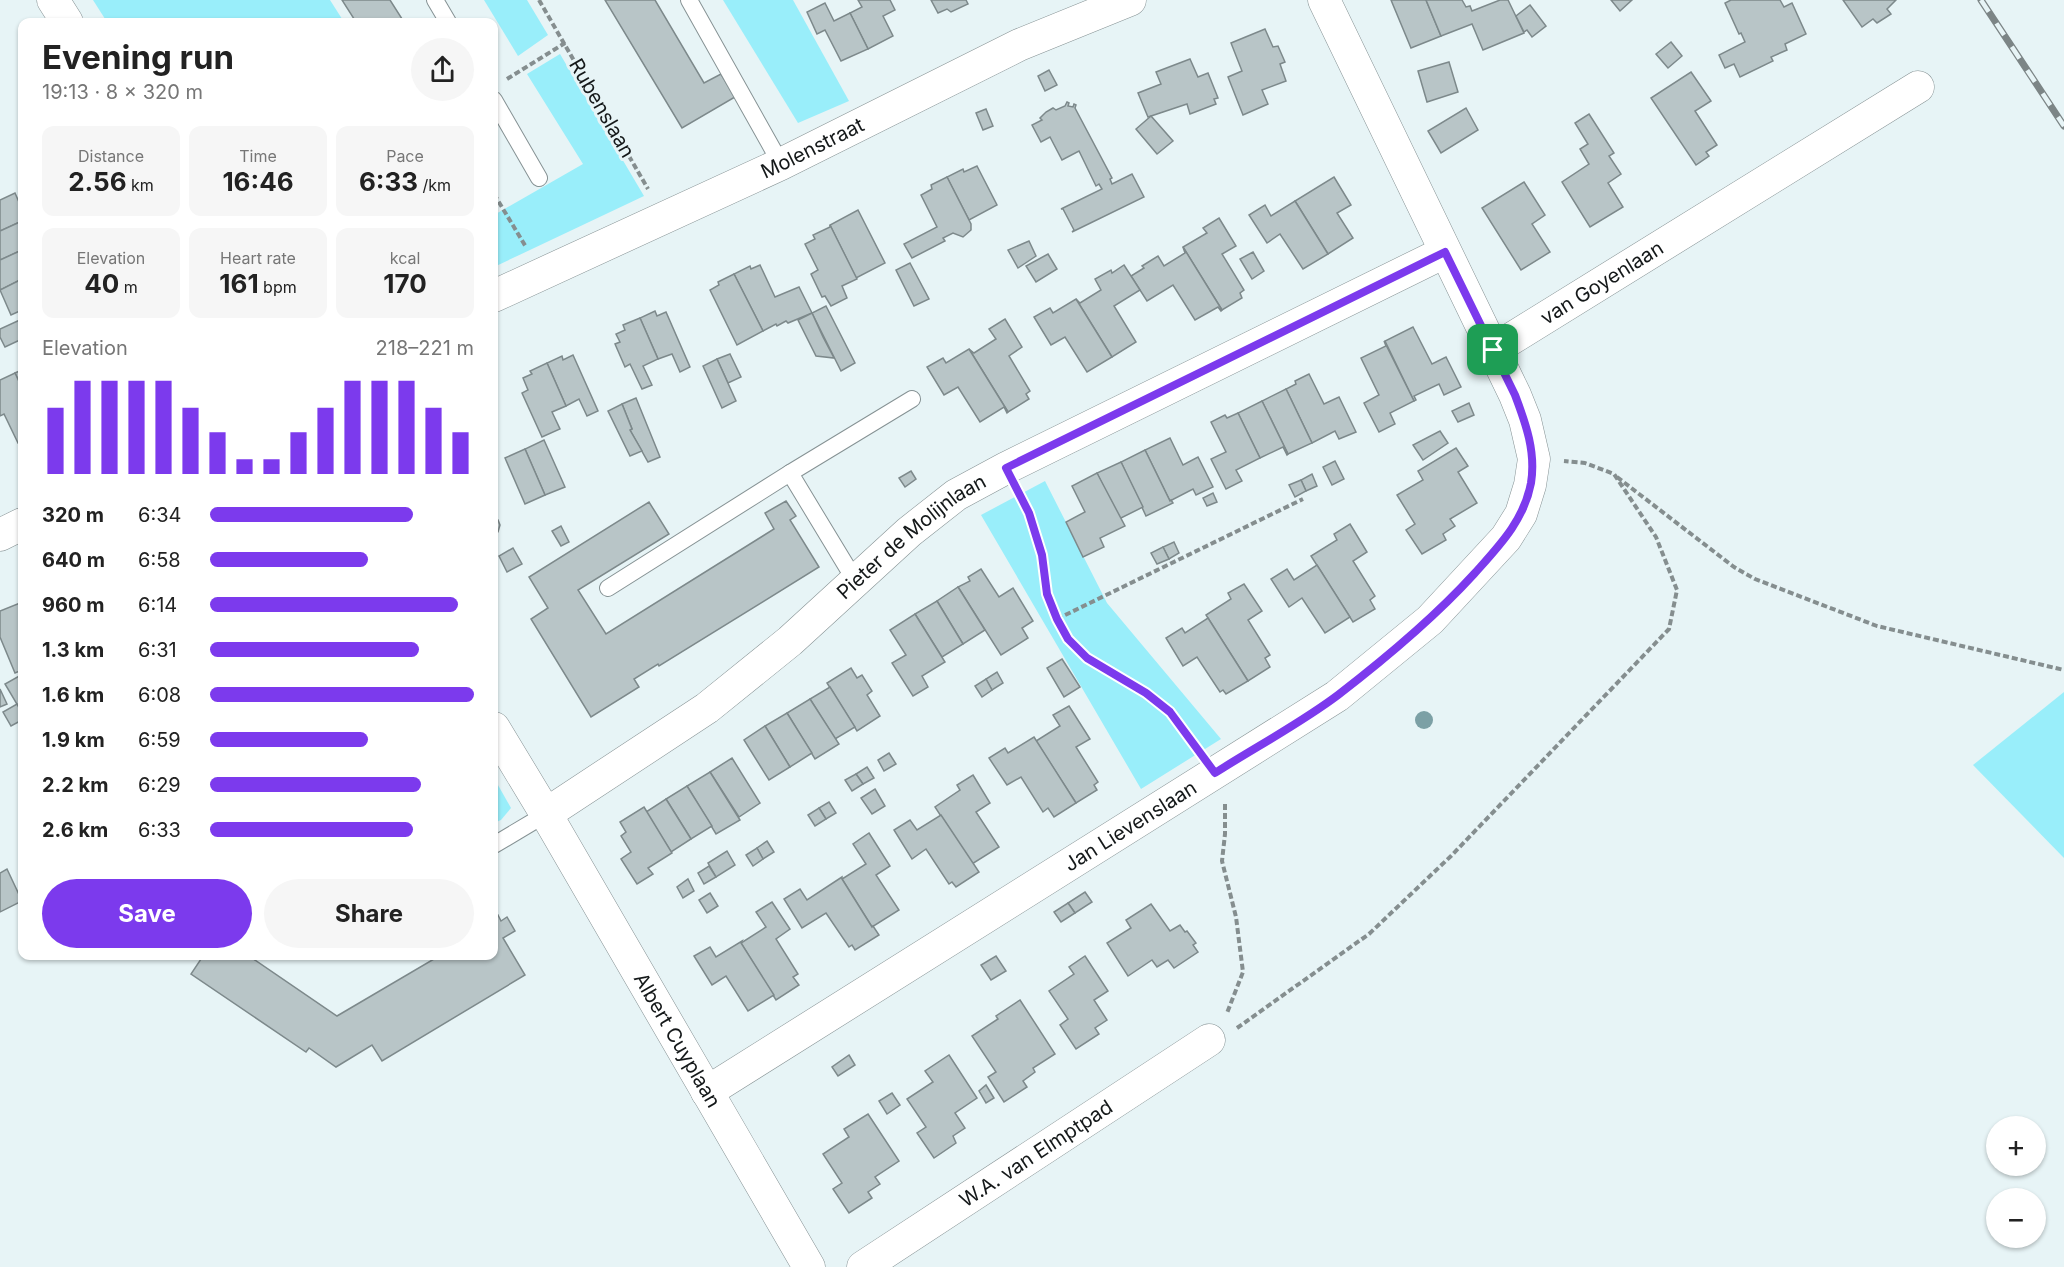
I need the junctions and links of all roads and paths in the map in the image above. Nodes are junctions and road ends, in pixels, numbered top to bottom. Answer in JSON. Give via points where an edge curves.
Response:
{"nodes":[{"id":1,"x":53,"y":0,"type":"edge"},
{"id":2,"x":435,"y":0,"type":"edge"},
{"id":3,"x":539,"y":0,"type":"edge"},
{"id":4,"x":689,"y":0,"type":"edge"},
{"id":5,"x":1130,"y":0,"type":"edge"},
{"id":6,"x":1324,"y":0,"type":"edge"},
{"id":7,"x":64,"y":18,"type":"edge"},
{"id":8,"x":446,"y":18,"type":"edge"},
{"id":9,"x":565,"y":43,"type":"junction"},
{"id":10,"x":504,"y":81,"type":"dead end"},
{"id":11,"x":1918,"y":87,"type":"dead end"},
{"id":12,"x":498,"y":107,"type":"edge"},
{"id":13,"x":781,"y":164,"type":"junction"},
{"id":14,"x":539,"y":178,"type":"dead end"},
{"id":15,"x":498,"y":201,"type":"edge"},
{"id":16,"x":664,"y":217,"type":"junction"},
{"id":17,"x":1445,"y":252,"type":"junction"},
{"id":18,"x":542,"y":274,"type":"junction"},
{"id":19,"x":498,"y":294,"type":"edge"},
{"id":20,"x":1493,"y":350,"type":"junction"},
{"id":21,"x":912,"y":399,"type":"dead end"},
{"id":22,"x":1585,"y":463,"type":"dead end"},
{"id":23,"x":1006,"y":468,"type":"junction"},
{"id":24,"x":790,"y":473,"type":"junction"},
{"id":25,"x":1614,"y":474,"type":"junction"},
{"id":26,"x":1303,"y":499,"type":"dead end"},
{"id":27,"x":18,"y":526,"type":"edge"},
{"id":28,"x":0,"y":535,"type":"edge"},
{"id":29,"x":856,"y":582,"type":"junction"},
{"id":30,"x":608,"y":588,"type":"dead end"},
{"id":31,"x":1057,"y":619,"type":"junction"},
{"id":32,"x":2064,"y":670,"type":"edge"},
{"id":33,"x":498,"y":736,"type":"edge"},
{"id":34,"x":1215,"y":773,"type":"junction"},
{"id":35,"x":546,"y":814,"type":"junction"},
{"id":36,"x":498,"y":843,"type":"edge"},
{"id":37,"x":1219,"y":1036,"type":"junction"},
{"id":38,"x":707,"y":1092,"type":"junction"},
{"id":39,"x":809,"y":1267,"type":"edge"},
{"id":40,"x":863,"y":1267,"type":"edge"}],
"edges":[{"from":1,"to":7,"type":"street"},
{"from":2,"to":8,"type":"lane"},
{"from":3,"to":9,"type":"path","name":"Rubenslaan"},
{"from":4,"to":13,"type":"lane"},
{"from":5,"to":13,"type":"street","name":"Molenstraat","via":[[1019,45]]},
{"from":6,"to":17,"type":"street"},
{"from":9,"to":10,"type":"path"},
{"from":9,"to":16,"type":"path","name":"Rubenslaan"},
{"from":11,"to":20,"type":"street","name":"van Goyenlaan"},
{"from":12,"to":14,"type":"lane"},
{"from":13,"to":16,"type":"street","name":"Molenstraat"},
{"from":15,"to":18,"type":"path"},
{"from":16,"to":18,"type":"street","name":"Molenstraat"},
{"from":17,"to":20,"type":"street"},
{"from":17,"to":23,"type":"street","name":"Pieter de Molijnlaan"},
{"from":18,"to":19,"type":"street","name":"Molenstraat"},
{"from":20,"to":34,"type":"street","name":"Jan Lievenslaan","via":[[1525,420],[1534,459],[1521,514],[1506,538],[1430,620],[1337,696]]},
{"from":21,"to":24,"type":"lane"},
{"from":22,"to":25,"type":"path"},
{"from":23,"to":29,"type":"street","name":"Pieter de Molijnlaan","via":[[956,495]]},
{"from":23,"to":31,"type":"path","via":[[1029,513],[1042,555],[1047,594]]},
{"from":24,"to":29,"type":"lane"},
{"from":24,"to":30,"type":"lane"},
{"from":25,"to":32,"type":"path","via":[[1755,579],[1877,626]]},
{"from":25,"to":37,"type":"path","via":[[1656,537],[1677,590],[1669,629],[1370,934]]},
{"from":26,"to":31,"type":"path"},
{"from":27,"to":28,"type":"street"},
{"from":29,"to":35,"type":"street","name":"Pieter de Molijnlaan","via":[[707,708]]},
{"from":31,"to":34,"type":"path","via":[[1068,639],[1087,658],[1170,712]]},
{"from":33,"to":35,"type":"street","name":"Albert Cuyplaan"},
{"from":34,"to":37,"type":"path","via":[[1225,802],[1222,861],[1236,917],[1243,972]]},
{"from":34,"to":38,"type":"street","name":"Jan Lievenslaan"},
{"from":35,"to":36,"type":"lane"},
{"from":35,"to":38,"type":"street","name":"Albert Cuyplaan"},
{"from":37,"to":40,"type":"street","name":"W.A. van Elmptpad"},
{"from":38,"to":39,"type":"street","name":"Albert Cuyplaan"}]}
